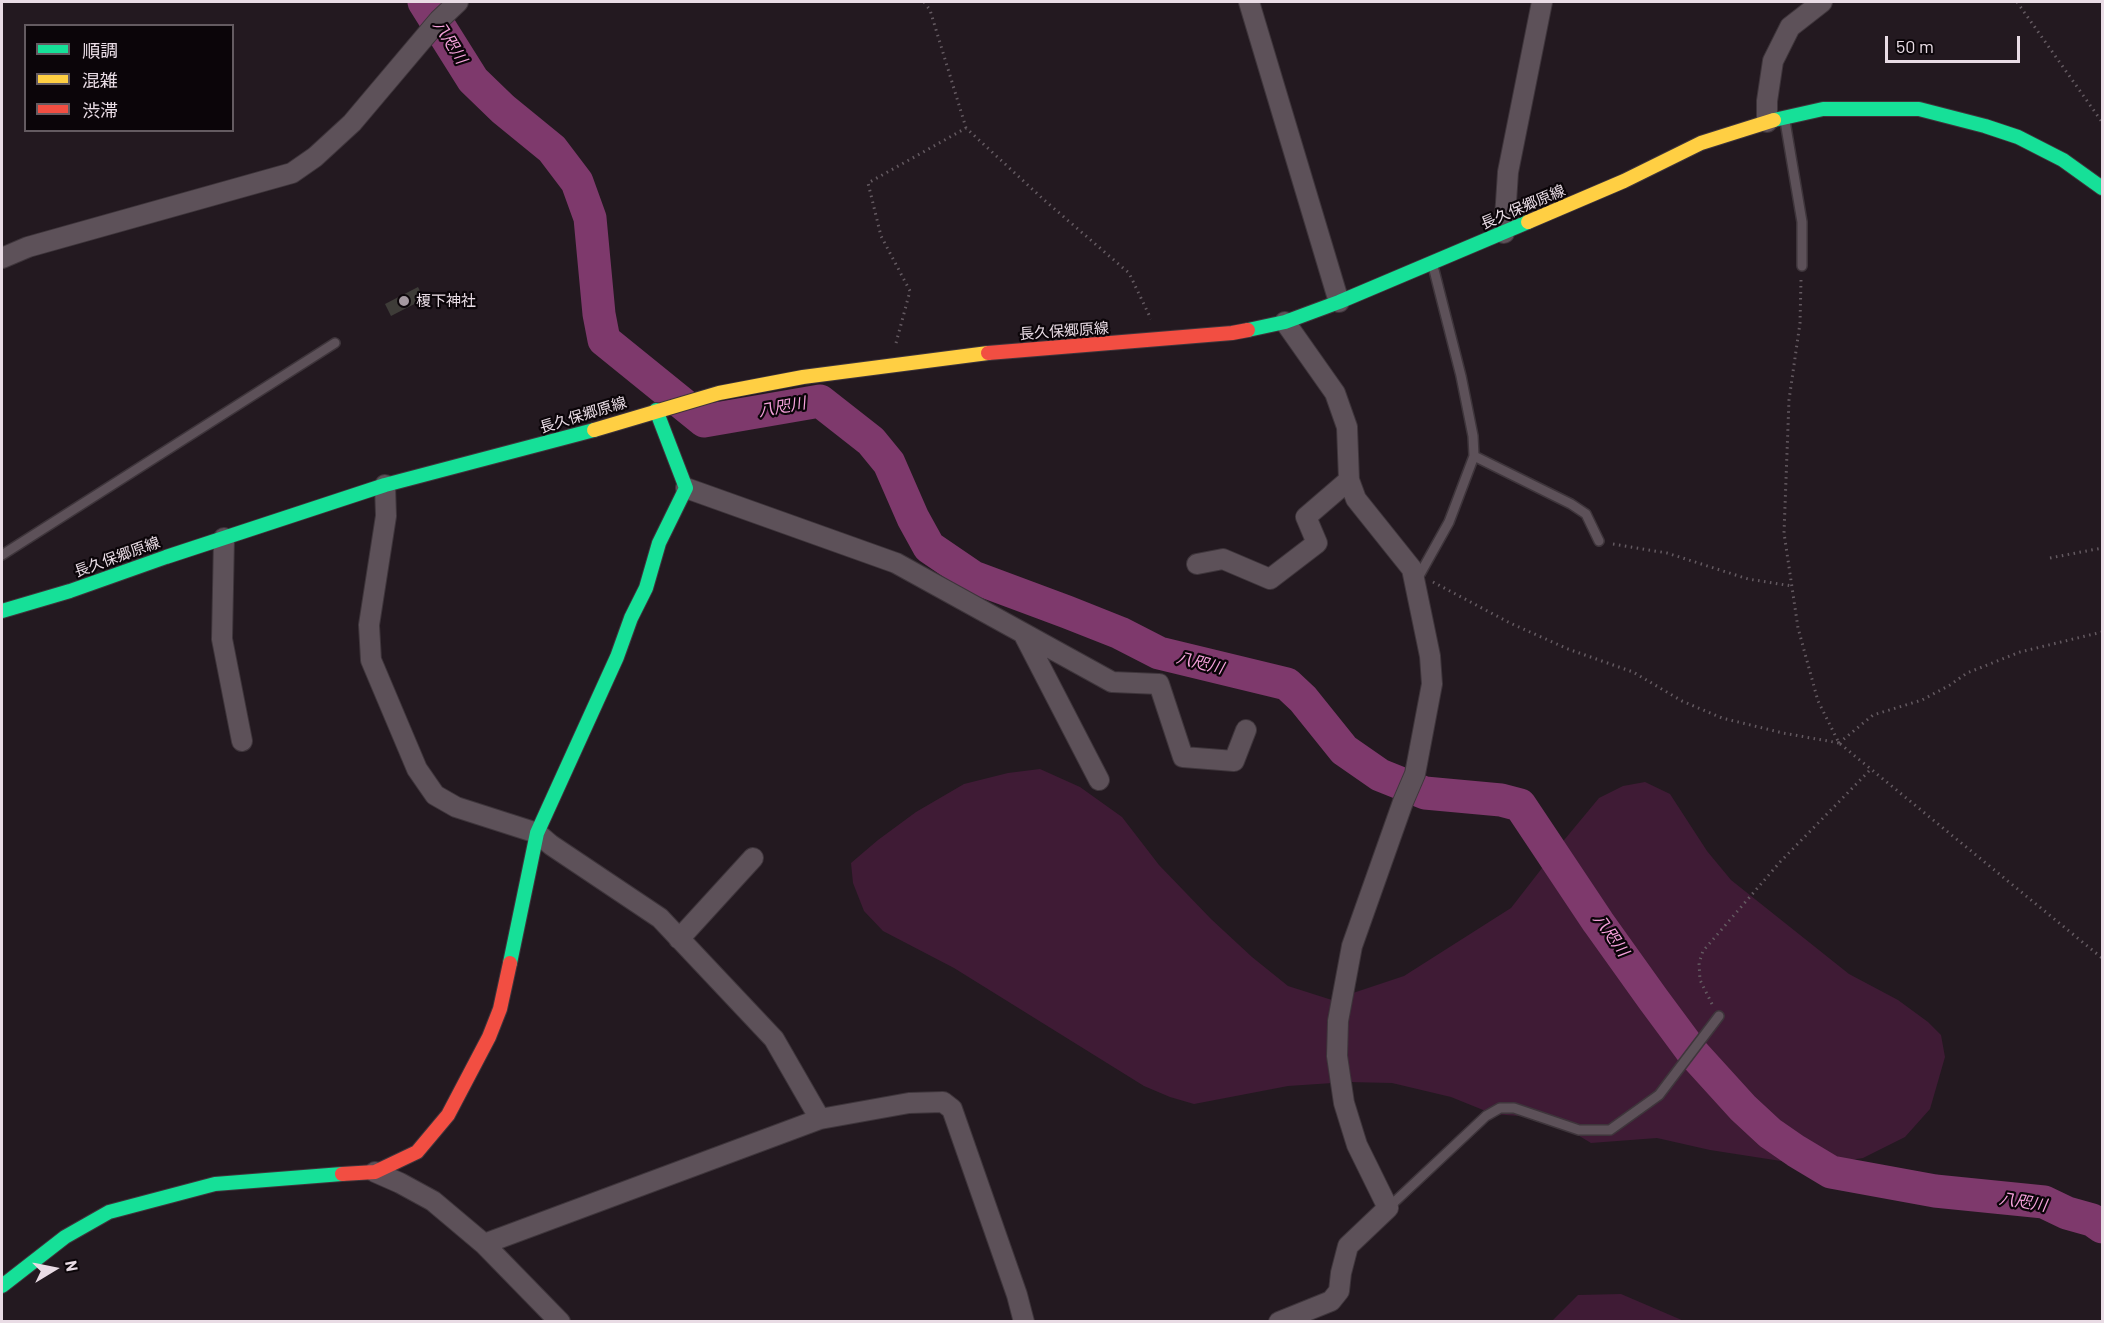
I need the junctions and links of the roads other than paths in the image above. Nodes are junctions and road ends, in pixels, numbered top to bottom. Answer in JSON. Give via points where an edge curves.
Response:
{"nodes":[{"id":1,"x":458,"y":2,"type":"edge"},
{"id":2,"x":1249,"y":2,"type":"edge"},
{"id":3,"x":1542,"y":2,"type":"edge"},
{"id":4,"x":1822,"y":2,"type":"edge"},
{"id":5,"x":1776,"y":120,"type":"junction"},
{"id":6,"x":2103,"y":188,"type":"edge"},
{"id":7,"x":1504,"y":233,"type":"junction"},
{"id":8,"x":2,"y":258,"type":"edge"},
{"id":9,"x":1432,"y":263,"type":"junction"},
{"id":10,"x":1802,"y":266,"type":"road end"},
{"id":11,"x":1339,"y":302,"type":"junction"},
{"id":12,"x":1285,"y":322,"type":"junction"},
{"id":13,"x":335,"y":343,"type":"dead end"},
{"id":14,"x":656,"y":410,"type":"junction"},
{"id":15,"x":1474,"y":456,"type":"junction"},
{"id":16,"x":1349,"y":480,"type":"junction"},
{"id":17,"x":385,"y":486,"type":"junction"},
{"id":18,"x":687,"y":488,"type":"junction"},
{"id":19,"x":224,"y":538,"type":"junction"},
{"id":20,"x":1599,"y":541,"type":"road end"},
{"id":21,"x":2,"y":555,"type":"edge"},
{"id":22,"x":1197,"y":564,"type":"dead end"},
{"id":23,"x":1420,"y":574,"type":"road end"},
{"id":24,"x":2,"y":611,"type":"edge"},
{"id":25,"x":1023,"y":633,"type":"junction"},
{"id":26,"x":1246,"y":730,"type":"dead end"},
{"id":27,"x":242,"y":741,"type":"dead end"},
{"id":28,"x":1099,"y":780,"type":"dead end"},
{"id":29,"x":537,"y":833,"type":"junction"},
{"id":30,"x":753,"y":858,"type":"dead end"},
{"id":31,"x":680,"y":939,"type":"junction"},
{"id":32,"x":1719,"y":1016,"type":"road end"},
{"id":33,"x":820,"y":1119,"type":"junction"},
{"id":34,"x":375,"y":1172,"type":"junction"},
{"id":35,"x":1388,"y":1208,"type":"junction"},
{"id":36,"x":484,"y":1244,"type":"junction"},
{"id":37,"x":2,"y":1286,"type":"edge"},
{"id":38,"x":560,"y":1322,"type":"edge"},
{"id":39,"x":1024,"y":1322,"type":"edge"},
{"id":40,"x":1280,"y":1322,"type":"edge"}],
"edges":[{"from":1,"to":8,"type":"street","via":[[352,123],[292,173],[28,247]]},
{"from":2,"to":11,"type":"street"},
{"from":3,"to":7,"type":"street","via":[[1508,172]]},
{"from":4,"to":5,"type":"street","via":[[1790,27],[1773,61],[1767,101]]},
{"from":5,"to":6,"type":"main road","name":"長久保郷原線","via":[[1823,109],[1919,109],[2018,137],[2063,160]]},
{"from":5,"to":7,"type":"main road","name":"長久保郷原線","via":[[1701,143]]},
{"from":5,"to":10,"type":"lane","via":[[1802,222]]},
{"from":7,"to":9,"type":"main road","name":"長久保郷原線"},
{"from":9,"to":11,"type":"main road","name":"長久保郷原線"},
{"from":9,"to":15,"type":"lane","via":[[1461,376]]},
{"from":11,"to":12,"type":"main road","name":"長久保郷原線"},
{"from":12,"to":14,"type":"main road","name":"長久保郷原線","via":[[1232,333],[961,355],[803,376]]},
{"from":12,"to":16,"type":"street","via":[[1335,393],[1347,427]]},
{"from":13,"to":21,"type":"lane"},
{"from":14,"to":17,"type":"main road","name":"長久保郷原線"},
{"from":14,"to":18,"type":"main road"},
{"from":15,"to":20,"type":"lane","via":[[1586,514]]},
{"from":15,"to":23,"type":"lane","via":[[1449,522]]},
{"from":16,"to":22,"type":"street","via":[[1306,517],[1317,543],[1270,579],[1223,559]]},
{"from":16,"to":35,"type":"street","via":[[1356,499],[1412,569],[1432,684],[1414,774],[1352,946],[1338,1021],[1337,1056],[1344,1102],[1357,1145]]},
{"from":17,"to":19,"type":"main road","name":"長久保郷原線"},
{"from":17,"to":29,"type":"street","via":[[386,516],[369,625],[371,660],[417,769],[435,795],[456,807]]},
{"from":18,"to":25,"type":"street","via":[[896,563]]},
{"from":18,"to":29,"type":"main road","via":[[659,543],[646,588],[617,657]]},
{"from":19,"to":24,"type":"main road","name":"長久保郷原線"},
{"from":19,"to":27,"type":"street","via":[[222,639]]},
{"from":25,"to":26,"type":"street","via":[[1112,682],[1159,684],[1183,757],[1234,760]]},
{"from":25,"to":28,"type":"street"},
{"from":29,"to":31,"type":"street","via":[[660,918]]},
{"from":29,"to":34,"type":"main road","via":[[507,981],[489,1037],[448,1115],[417,1152]]},
{"from":30,"to":31,"type":"street"},
{"from":31,"to":33,"type":"street","via":[[774,1040]]},
{"from":32,"to":35,"type":"lane","via":[[1659,1095],[1610,1130],[1579,1130],[1514,1108],[1500,1108],[1485,1116]]},
{"from":33,"to":36,"type":"street"},
{"from":33,"to":39,"type":"street","via":[[909,1103],[943,1102],[952,1109]]},
{"from":34,"to":36,"type":"street","via":[[434,1201]]},
{"from":34,"to":37,"type":"main road","via":[[215,1184],[109,1212],[65,1237]]},
{"from":35,"to":40,"type":"street","via":[[1348,1246],[1339,1291],[1331,1301]]},
{"from":36,"to":38,"type":"street"}]}
